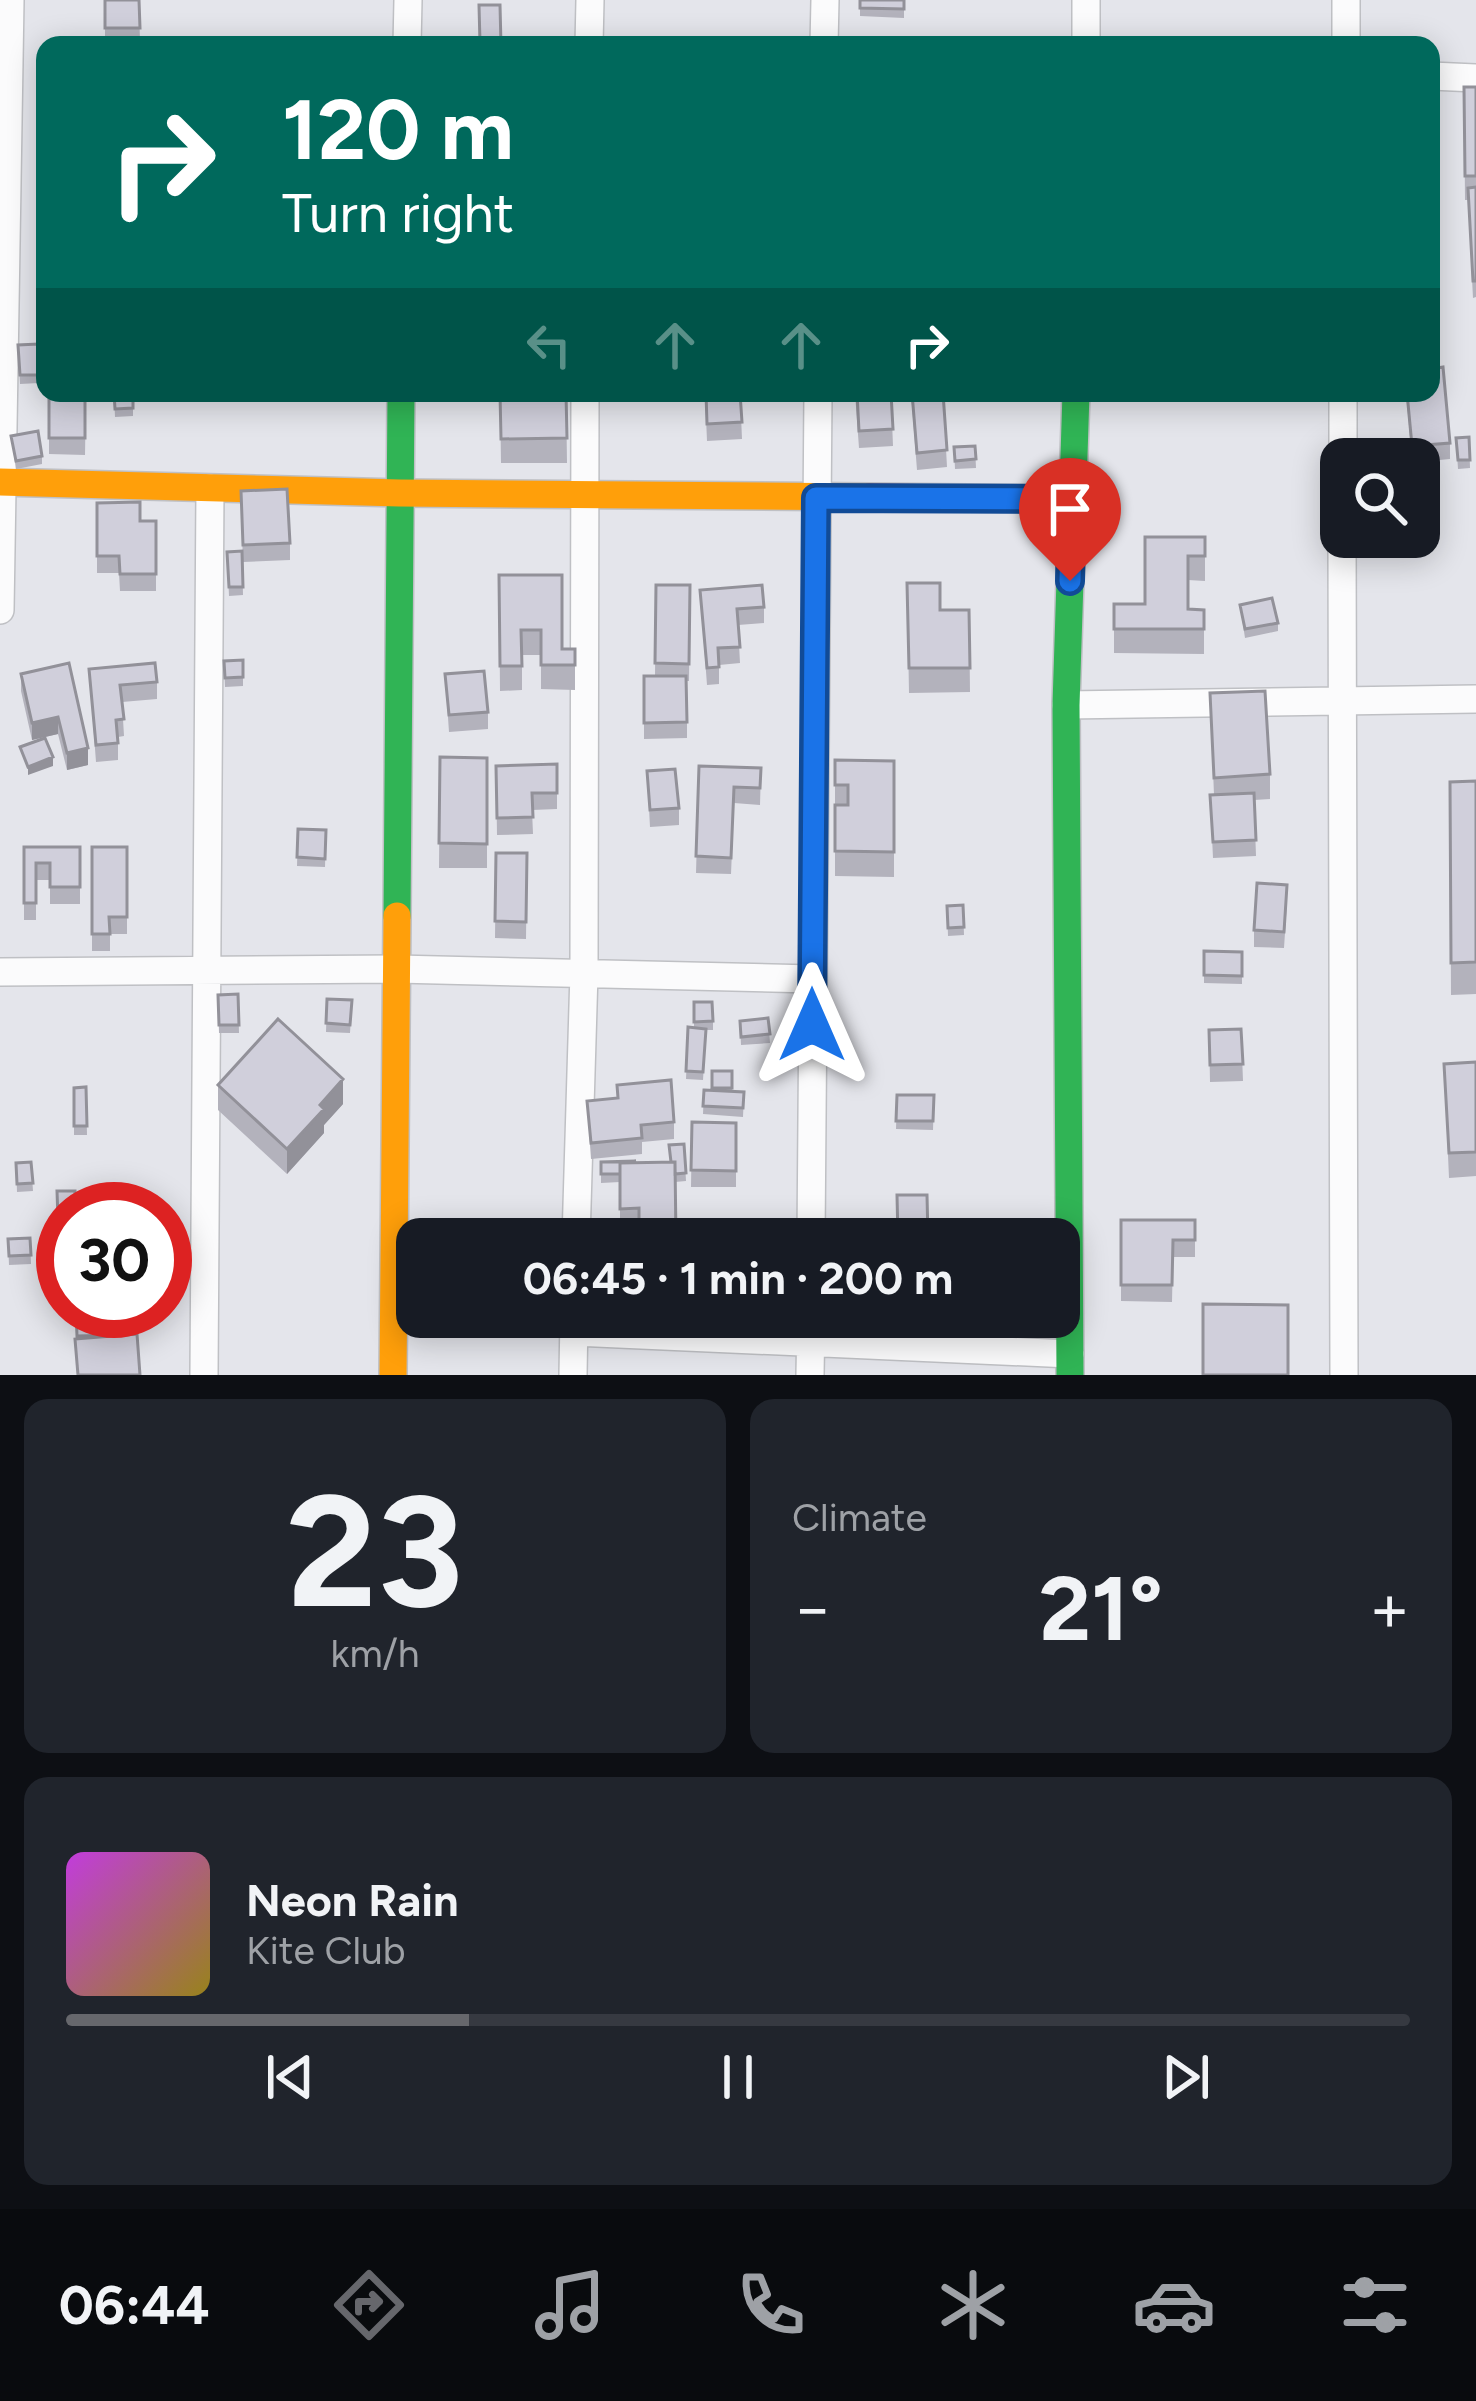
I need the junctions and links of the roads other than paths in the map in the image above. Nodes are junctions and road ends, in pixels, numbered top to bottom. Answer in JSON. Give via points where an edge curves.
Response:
{"nodes":[{"id":1,"x":10,"y":0,"type":"edge"},
{"id":2,"x":408,"y":0,"type":"edge"},
{"id":3,"x":590,"y":0,"type":"edge"},
{"id":4,"x":825,"y":0,"type":"edge"},
{"id":5,"x":1086,"y":0,"type":"edge"},
{"id":6,"x":1346,"y":0,"type":"edge"},
{"id":7,"x":407,"y":36,"type":"edge"},
{"id":8,"x":590,"y":36,"type":"edge"},
{"id":9,"x":824,"y":36,"type":"edge"},
{"id":10,"x":1086,"y":36,"type":"edge"},
{"id":11,"x":1346,"y":36,"type":"edge"},
{"id":12,"x":1440,"y":76,"type":"edge"},
{"id":13,"x":1476,"y":78,"type":"edge"},
{"id":14,"x":401,"y":402,"type":"edge"},
{"id":15,"x":585,"y":402,"type":"edge"},
{"id":16,"x":818,"y":402,"type":"edge"},
{"id":17,"x":1076,"y":402,"type":"edge"},
{"id":18,"x":1343,"y":402,"type":"edge"},
{"id":19,"x":1342,"y":438,"type":"edge"},
{"id":20,"x":1,"y":482,"type":"edge"},
{"id":21,"x":210,"y":488,"type":"junction"},
{"id":22,"x":399,"y":493,"type":"junction"},
{"id":23,"x":583,"y":496,"type":"junction"},
{"id":24,"x":816,"y":498,"type":"junction"},
{"id":25,"x":1072,"y":499,"type":"junction"},
{"id":26,"x":1342,"y":558,"type":"edge"},
{"id":27,"x":0,"y":610,"type":"edge"},
{"id":28,"x":1476,"y":699,"type":"edge"},
{"id":29,"x":1342,"y":700,"type":"junction"},
{"id":30,"x":1066,"y":705,"type":"junction"},
{"id":31,"x":397,"y":969,"type":"junction"},
{"id":32,"x":206,"y":971,"type":"junction"},
{"id":33,"x":0,"y":972,"type":"edge"},
{"id":34,"x":584,"y":973,"type":"junction"},
{"id":35,"x":812,"y":979,"type":"junction"},
{"id":36,"x":577,"y":1218,"type":"edge"},
{"id":37,"x":811,"y":1218,"type":"edge"},
{"id":38,"x":574,"y":1338,"type":"edge"},
{"id":39,"x":811,"y":1338,"type":"edge"},
{"id":40,"x":870,"y":1338,"type":"edge"},
{"id":41,"x":1070,"y":1365,"type":"edge"},
{"id":42,"x":204,"y":1375,"type":"edge"},
{"id":43,"x":393,"y":1375,"type":"edge"},
{"id":44,"x":573,"y":1375,"type":"edge"},
{"id":45,"x":810,"y":1375,"type":"edge"},
{"id":46,"x":1344,"y":1375,"type":"edge"}],
"edges":[{"from":1,"to":20,"type":"street"},
{"from":2,"to":7,"type":"street"},
{"from":3,"to":8,"type":"street"},
{"from":4,"to":9,"type":"street"},
{"from":5,"to":10,"type":"street"},
{"from":6,"to":11,"type":"street"},
{"from":12,"to":13,"type":"street"},
{"from":14,"to":22,"type":"street"},
{"from":15,"to":23,"type":"street"},
{"from":16,"to":24,"type":"street"},
{"from":17,"to":25,"type":"street"},
{"from":18,"to":19,"type":"street"},
{"from":20,"to":21,"type":"street"},
{"from":20,"to":27,"type":"street"},
{"from":21,"to":22,"type":"street"},
{"from":21,"to":32,"type":"street"},
{"from":22,"to":23,"type":"street"},
{"from":22,"to":31,"type":"street"},
{"from":23,"to":24,"type":"street"},
{"from":23,"to":34,"type":"street"},
{"from":24,"to":25,"type":"street"},
{"from":24,"to":35,"type":"street"},
{"from":25,"to":30,"type":"street"},
{"from":26,"to":29,"type":"street"},
{"from":28,"to":29,"type":"street"},
{"from":29,"to":30,"type":"street"},
{"from":29,"to":46,"type":"street"},
{"from":30,"to":41,"type":"street"},
{"from":31,"to":32,"type":"street"},
{"from":31,"to":34,"type":"street"},
{"from":31,"to":43,"type":"street"},
{"from":32,"to":33,"type":"street"},
{"from":32,"to":42,"type":"street"},
{"from":34,"to":35,"type":"street"},
{"from":34,"to":36,"type":"street"},
{"from":35,"to":37,"type":"street"},
{"from":38,"to":44,"type":"street"},
{"from":39,"to":45,"type":"street"},
{"from":40,"to":41,"type":"street"}]}
